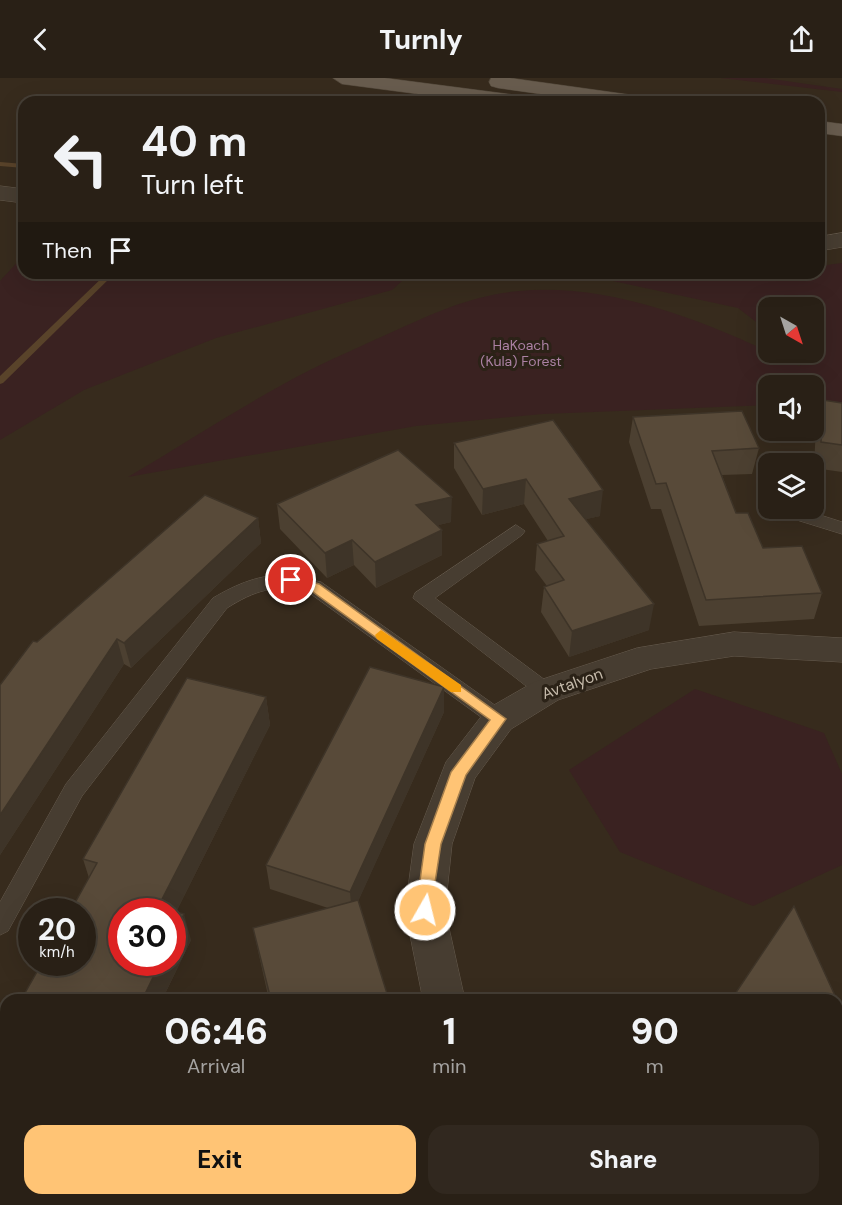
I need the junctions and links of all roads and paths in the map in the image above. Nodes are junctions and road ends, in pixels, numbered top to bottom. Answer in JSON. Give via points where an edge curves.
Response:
{"nodes":[{"id":1,"x":342,"y":78,"type":"edge"},
{"id":2,"x":466,"y":78,"type":"edge"},
{"id":3,"x":478,"y":96,"type":"edge"},
{"id":4,"x":596,"y":96,"type":"edge"},
{"id":5,"x":825,"y":128,"type":"edge"},
{"id":6,"x":842,"y":130,"type":"edge"},
{"id":7,"x":825,"y":142,"type":"edge"},
{"id":8,"x":842,"y":144,"type":"edge"},
{"id":9,"x":0,"y":193,"type":"edge"},
{"id":10,"x":18,"y":195,"type":"edge"},
{"id":11,"x":842,"y":240,"type":"edge"},
{"id":12,"x":825,"y":243,"type":"edge"},
{"id":13,"x":812,"y":519,"type":"edge"},
{"id":14,"x":842,"y":528,"type":"edge"},
{"id":15,"x":516,"y":531,"type":"dead end"},
{"id":16,"x":842,"y":650,"type":"edge"},
{"id":17,"x":546,"y":691,"type":"junction"},
{"id":18,"x":499,"y":719,"type":"junction"},
{"id":19,"x":0,"y":924,"type":"edge"},
{"id":20,"x":443,"y":994,"type":"edge"}],
"edges":[{"from":1,"to":3,"type":"main road"},
{"from":2,"to":4,"type":"main road"},
{"from":5,"to":6,"type":"main road"},
{"from":7,"to":8,"type":"main road"},
{"from":9,"to":10,"type":"street"},
{"from":11,"to":12,"type":"street"},
{"from":13,"to":14,"type":"lane"},
{"from":15,"to":17,"type":"lane","via":[[422,598]]},
{"from":16,"to":17,"type":"street","name":"Avtalyon","via":[[734,644],[649,657]]},
{"from":17,"to":18,"type":"street","name":"Avtalyon"},
{"from":18,"to":19,"type":"lane","via":[[314,587],[291,580],[269,580],[243,589],[220,603],[74,790]]},
{"from":18,"to":20,"type":"street","name":"Avtalyon","via":[[459,772],[433,844],[425,910]]}]}
